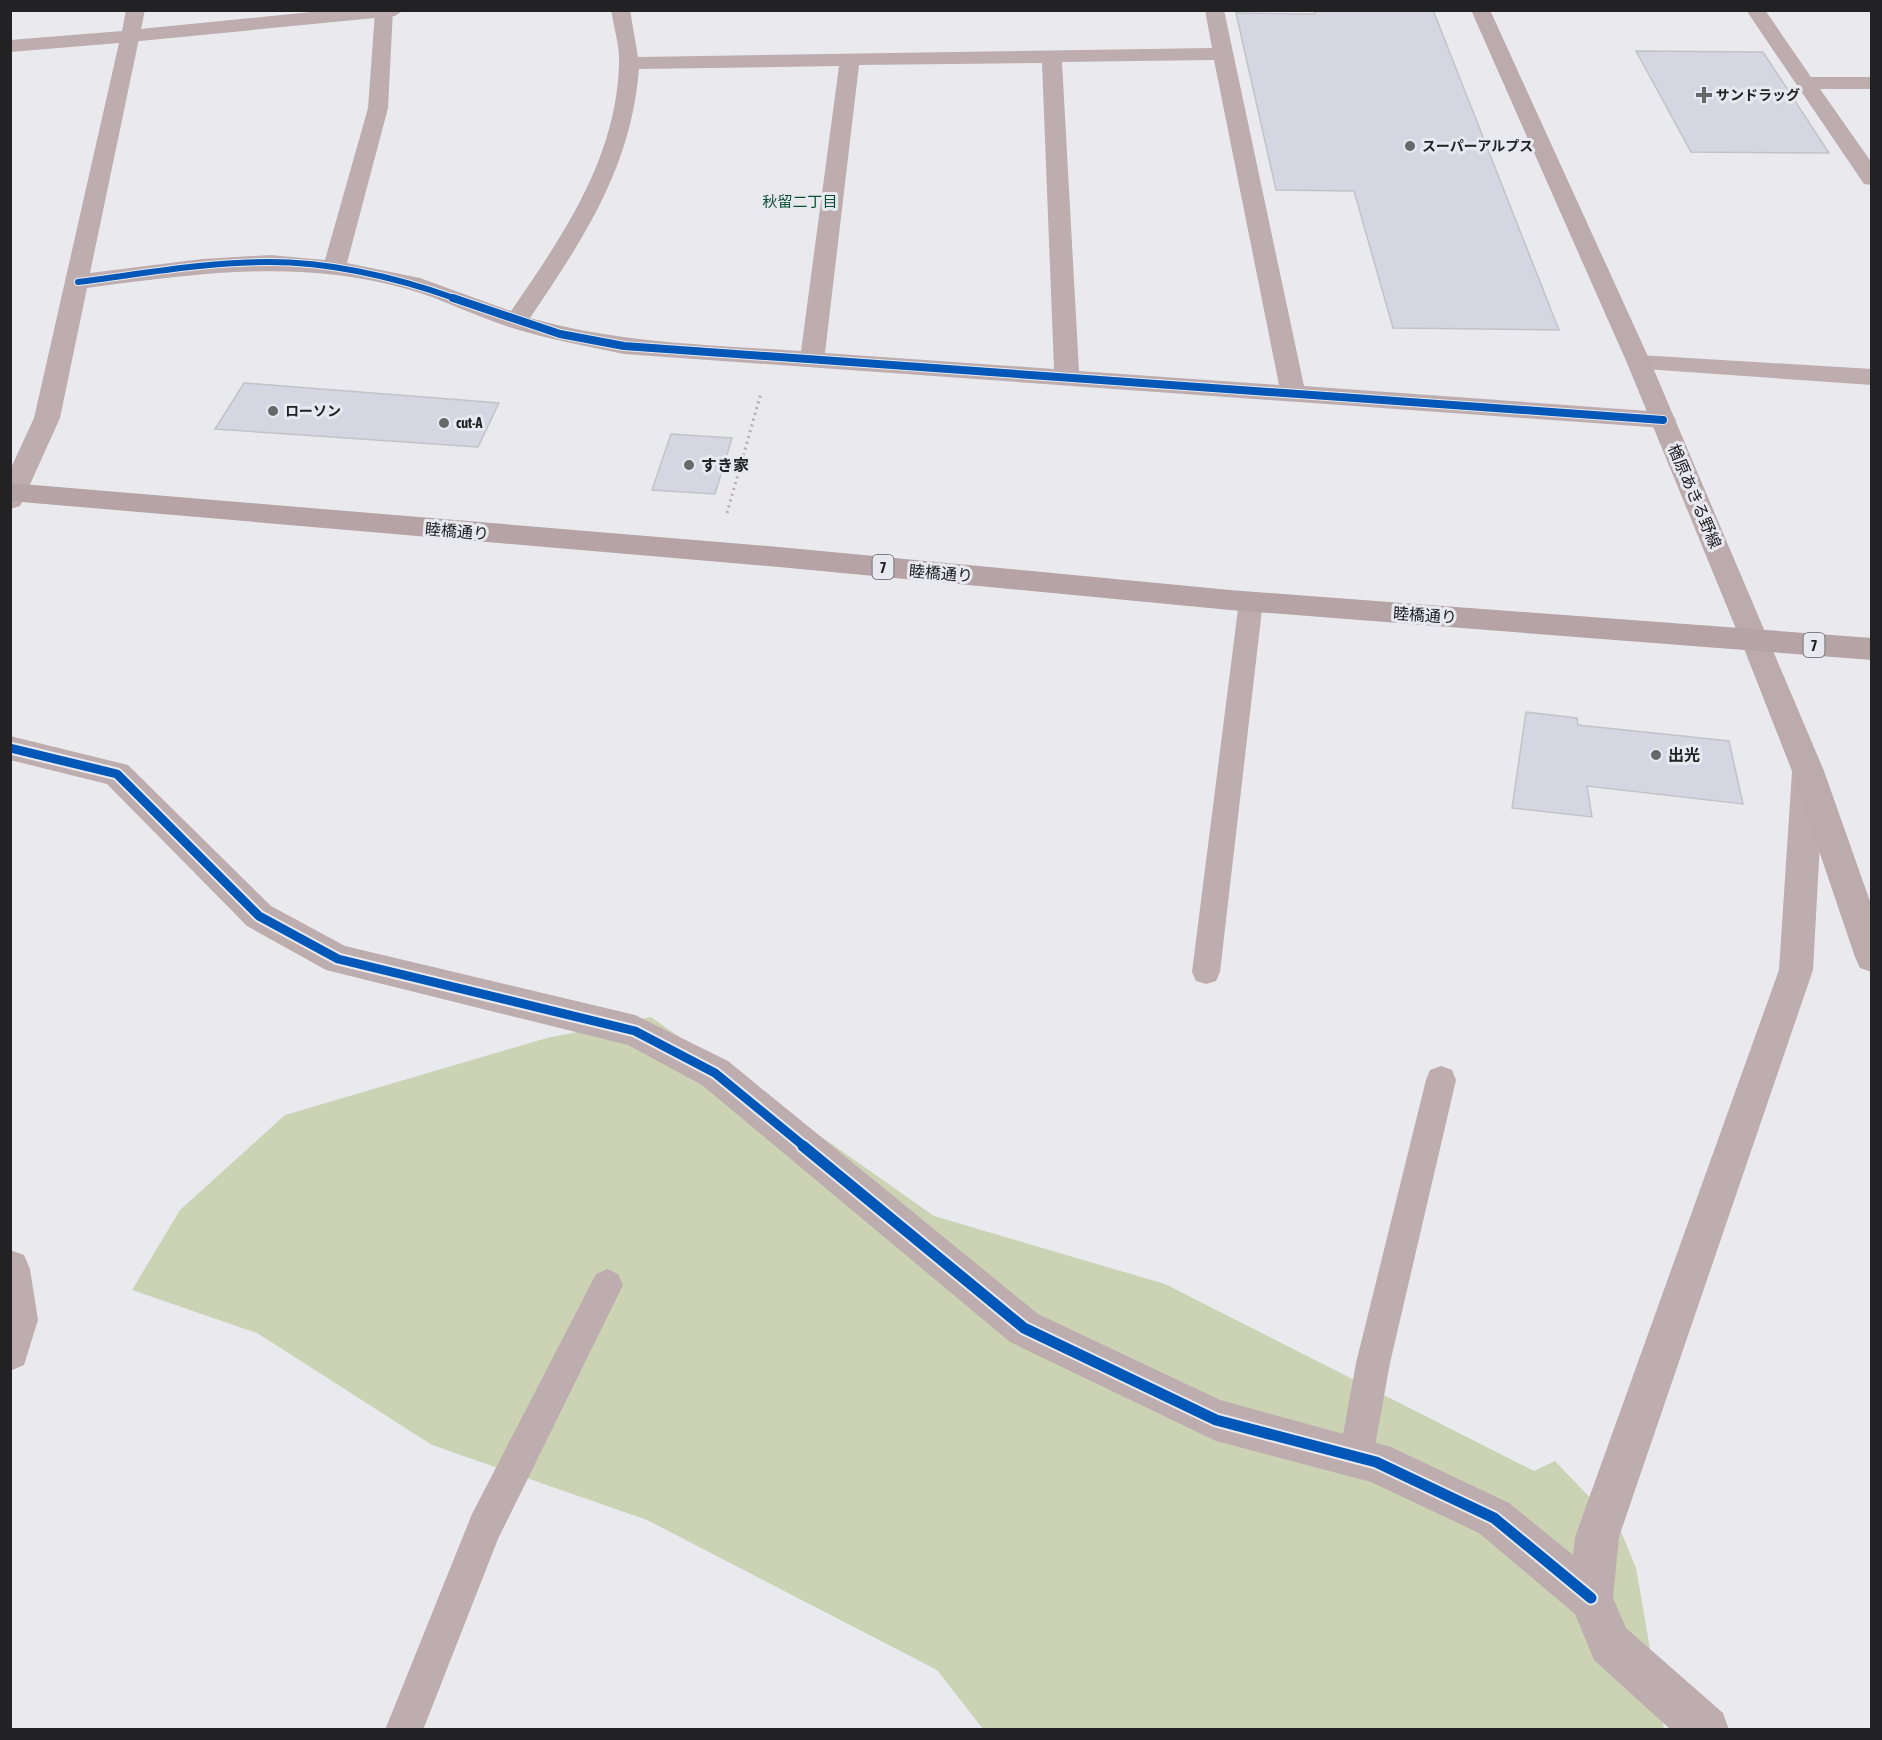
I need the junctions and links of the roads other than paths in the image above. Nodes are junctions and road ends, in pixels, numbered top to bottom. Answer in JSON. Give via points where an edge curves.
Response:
{"nodes":[{"id":1,"x":136,"y":10,"type":"edge"},
{"id":2,"x":620,"y":10,"type":"edge"},
{"id":3,"x":1214,"y":10,"type":"edge"},
{"id":4,"x":1480,"y":10,"type":"edge"},
{"id":5,"x":1755,"y":10,"type":"edge"},
{"id":6,"x":390,"y":11,"type":"edge"},
{"id":7,"x":130,"y":36,"type":"junction"},
{"id":8,"x":10,"y":46,"type":"edge"},
{"id":9,"x":1223,"y":54,"type":"junction"},
{"id":10,"x":1052,"y":57,"type":"junction"},
{"id":11,"x":850,"y":60,"type":"junction"},
{"id":12,"x":629,"y":63,"type":"junction"},
{"id":13,"x":1872,"y":82,"type":"edge"},
{"id":14,"x":1806,"y":83,"type":"junction"},
{"id":15,"x":1872,"y":179,"type":"edge"},
{"id":16,"x":334,"y":268,"type":"junction"},
{"id":17,"x":78,"y":282,"type":"junction"},
{"id":18,"x":516,"y":321,"type":"junction"},
{"id":19,"x":812,"y":360,"type":"junction"},
{"id":20,"x":1639,"y":363,"type":"junction"},
{"id":21,"x":1872,"y":377,"type":"edge"},
{"id":22,"x":1067,"y":378,"type":"junction"},
{"id":23,"x":1293,"y":393,"type":"junction"},
{"id":24,"x":1663,"y":420,"type":"junction"},
{"id":25,"x":12,"y":495,"type":"edge"},
{"id":26,"x":1251,"y":601,"type":"junction"},
{"id":27,"x":1756,"y":641,"type":"junction"},
{"id":28,"x":1872,"y":649,"type":"edge"},
{"id":29,"x":10,"y":748,"type":"edge"},
{"id":30,"x":1808,"y":771,"type":"junction"},
{"id":31,"x":1872,"y":957,"type":"edge"},
{"id":32,"x":1206,"y":972,"type":"dead end"},
{"id":33,"x":1441,"y":1080,"type":"dead end"},
{"id":34,"x":10,"y":1269,"type":"edge"},
{"id":35,"x":607,"y":1285,"type":"dead end"},
{"id":36,"x":10,"y":1351,"type":"edge"},
{"id":37,"x":1356,"y":1457,"type":"junction"},
{"id":38,"x":1591,"y":1598,"type":"junction"},
{"id":39,"x":404,"y":1730,"type":"edge"},
{"id":40,"x":1706,"y":1730,"type":"edge"}],
"edges":[{"from":1,"to":7,"type":"street"},
{"from":2,"to":12,"type":"street"},
{"from":3,"to":9,"type":"street"},
{"from":4,"to":20,"type":"main road","name":"楢原あきる野線"},
{"from":5,"to":14,"type":"street"},
{"from":6,"to":7,"type":"street"},
{"from":6,"to":16,"type":"street","via":[[378,108]]},
{"from":7,"to":8,"type":"street"},
{"from":7,"to":17,"type":"street"},
{"from":9,"to":10,"type":"street"},
{"from":9,"to":23,"type":"street"},
{"from":10,"to":11,"type":"street"},
{"from":10,"to":22,"type":"street"},
{"from":11,"to":12,"type":"street"},
{"from":11,"to":19,"type":"street"},
{"from":12,"to":18,"type":"street","via":[[616,147],[598,192]]},
{"from":13,"to":14,"type":"street"},
{"from":14,"to":15,"type":"street"},
{"from":16,"to":17,"type":"street","via":[[259,262]]},
{"from":16,"to":18,"type":"street","via":[[412,283]]},
{"from":17,"to":25,"type":"street","via":[[46,418]]},
{"from":18,"to":19,"type":"street","via":[[624,346]]},
{"from":19,"to":22,"type":"street"},
{"from":20,"to":21,"type":"street"},
{"from":20,"to":24,"type":"main road","name":"楢原あきる野線"},
{"from":22,"to":23,"type":"street"},
{"from":23,"to":24,"type":"street"},
{"from":24,"to":27,"type":"main road","name":"楢原あきる野線"},
{"from":25,"to":26,"type":"main road","name":"睦橋通り","number":"7","via":[[716,552]]},
{"from":26,"to":27,"type":"main road","name":"睦橋通り","number":"7"},
{"from":26,"to":32,"type":"lane"},
{"from":27,"to":28,"type":"main road","name":"睦橋通り","number":"7"},
{"from":27,"to":30,"type":"main road","name":"楢原あきる野線"},
{"from":29,"to":37,"type":"street","via":[[117,774],[259,916],[338,959],[635,1031],[715,1073],[1024,1328],[1216,1420]]},
{"from":30,"to":31,"type":"main road","name":"楢原あきる野線"},
{"from":30,"to":38,"type":"street","via":[[1796,970],[1597,1537]]},
{"from":33,"to":37,"type":"lane","via":[[1373,1364]]},
{"from":34,"to":36,"type":"street","via":[[18,1320]]},
{"from":35,"to":39,"type":"lane","via":[[485,1527]]},
{"from":37,"to":38,"type":"street","via":[[1376,1462],[1494,1518]]},
{"from":38,"to":40,"type":"street","via":[[1610,1644]]}]}
